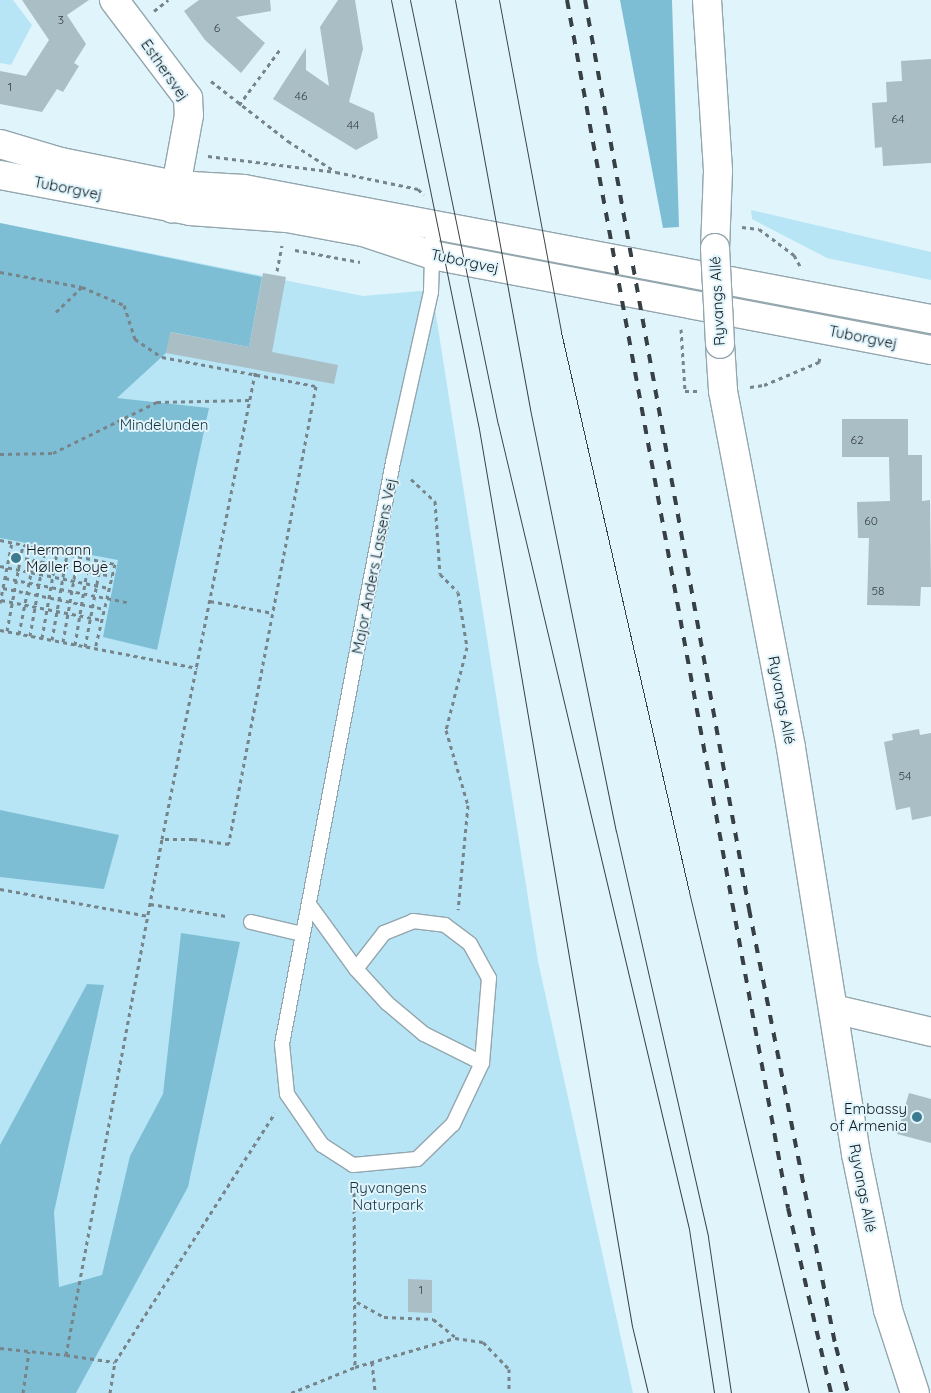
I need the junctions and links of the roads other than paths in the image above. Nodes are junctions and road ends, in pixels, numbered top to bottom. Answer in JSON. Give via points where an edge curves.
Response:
{"nodes":[{"id":1,"x":114,"y":0,"type":"edge"},
{"id":2,"x":707,"y":0,"type":"edge"},
{"id":3,"x":0,"y":144,"type":"edge"},
{"id":4,"x":0,"y":175,"type":"edge"},
{"id":5,"x":174,"y":196,"type":"junction"},
{"id":6,"x":433,"y":225,"type":"junction"},
{"id":7,"x":432,"y":255,"type":"junction"},
{"id":8,"x":931,"y":319,"type":"edge"},
{"id":9,"x":931,"y":350,"type":"edge"},
{"id":10,"x":311,"y":906,"type":"junction"},
{"id":11,"x":251,"y":922,"type":"dead end"},
{"id":12,"x":302,"y":934,"type":"junction"},
{"id":13,"x":356,"y":969,"type":"junction"},
{"id":14,"x":834,"y":1009,"type":"junction"},
{"id":15,"x":931,"y":1032,"type":"edge"},
{"id":16,"x":482,"y":1063,"type":"junction"},
{"id":17,"x":915,"y":1393,"type":"edge"}],
"edges":[{"from":1,"to":5,"type":"street","name":"Esthersvej","via":[[184,92],[190,106]]},
{"from":2,"to":14,"type":"street","name":"Ryvangs Allé","bridge":true,"via":[[718,171],[714,236],[723,391],[791,748]]},
{"from":3,"to":5,"type":"street","name":"Tuborgvej"},
{"from":4,"to":5,"type":"street","name":"Tuborgvej"},
{"from":5,"to":6,"type":"street","name":"Tuborgvej","via":[[244,189]]},
{"from":5,"to":7,"type":"street","name":"Tuborgvej","via":[[363,232]]},
{"from":6,"to":7,"type":"lane","name":"Major Anders Lassens Vej"},
{"from":6,"to":8,"type":"street","name":"Tuborgvej"},
{"from":7,"to":9,"type":"street","name":"Tuborgvej"},
{"from":7,"to":10,"type":"lane","name":"Major Anders Lassens Vej","via":[[431,292],[393,462]]},
{"from":10,"to":12,"type":"lane","name":"Major Anders Lassens Vej"},
{"from":10,"to":13,"type":"lane"},
{"from":11,"to":12,"type":"lane"},
{"from":12,"to":16,"type":"lane","name":"Major Anders Lassens Vej","via":[[282,1044],[288,1094],[322,1146],[353,1165],[417,1159],[453,1124]]},
{"from":13,"to":16,"type":"lane","via":[[387,1004],[424,1034]]},
{"from":13,"to":16,"type":"lane","via":[[384,933],[413,921],[445,925],[456,933],[470,944],[489,978]]},
{"from":14,"to":15,"type":"street"},
{"from":14,"to":17,"type":"street","name":"Ryvangs Allé","via":[[856,1154],[888,1310]]}]}
